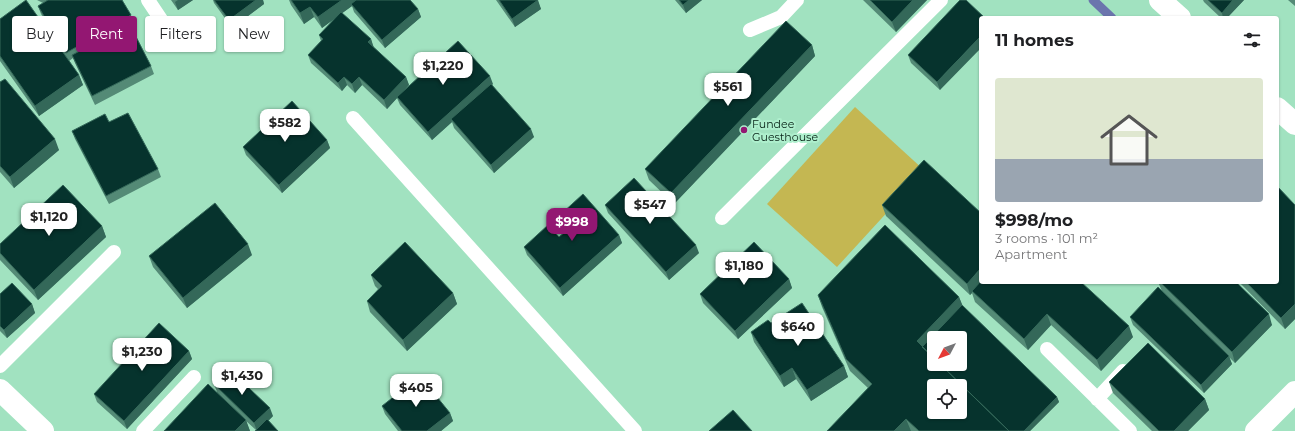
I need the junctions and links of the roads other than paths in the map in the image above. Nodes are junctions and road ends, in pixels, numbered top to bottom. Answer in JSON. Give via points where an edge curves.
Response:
{"nodes":[{"id":1,"x":148,"y":0,"type":"edge"},
{"id":2,"x":797,"y":0,"type":"edge"},
{"id":3,"x":941,"y":0,"type":"edge"},
{"id":4,"x":1160,"y":0,"type":"edge"},
{"id":5,"x":159,"y":16,"type":"edge"},
{"id":6,"x":1178,"y":16,"type":"edge"},
{"id":7,"x":750,"y":30,"type":"dead end"},
{"id":8,"x":1279,"y":110,"type":"edge"},
{"id":9,"x":353,"y":118,"type":"dead end"},
{"id":10,"x":1295,"y":124,"type":"edge"},
{"id":11,"x":722,"y":218,"type":"dead end"},
{"id":12,"x":114,"y":252,"type":"dead end"},
{"id":13,"x":1047,"y":349,"type":"dead end"},
{"id":14,"x":1131,"y":362,"type":"edge"},
{"id":15,"x":0,"y":366,"type":"edge"},
{"id":16,"x":194,"y":377,"type":"dead end"},
{"id":17,"x":0,"y":390,"type":"edge"},
{"id":18,"x":1295,"y":392,"type":"edge"},
{"id":19,"x":1097,"y":399,"type":"junction"},
{"id":20,"x":43,"y":431,"type":"edge"},
{"id":21,"x":143,"y":431,"type":"edge"},
{"id":22,"x":635,"y":431,"type":"edge"},
{"id":23,"x":1130,"y":431,"type":"edge"},
{"id":24,"x":1256,"y":431,"type":"edge"}],
"edges":[{"from":1,"to":5,"type":"lane"},
{"from":2,"to":7,"type":"lane","via":[[781,17]]},
{"from":3,"to":11,"type":"lane"},
{"from":4,"to":6,"type":"street"},
{"from":8,"to":10,"type":"street"},
{"from":9,"to":22,"type":"lane"},
{"from":12,"to":15,"type":"lane"},
{"from":13,"to":19,"type":"lane"},
{"from":14,"to":19,"type":"lane"},
{"from":16,"to":21,"type":"lane"},
{"from":17,"to":20,"type":"street"},
{"from":18,"to":24,"type":"street"},
{"from":19,"to":23,"type":"lane"}]}
